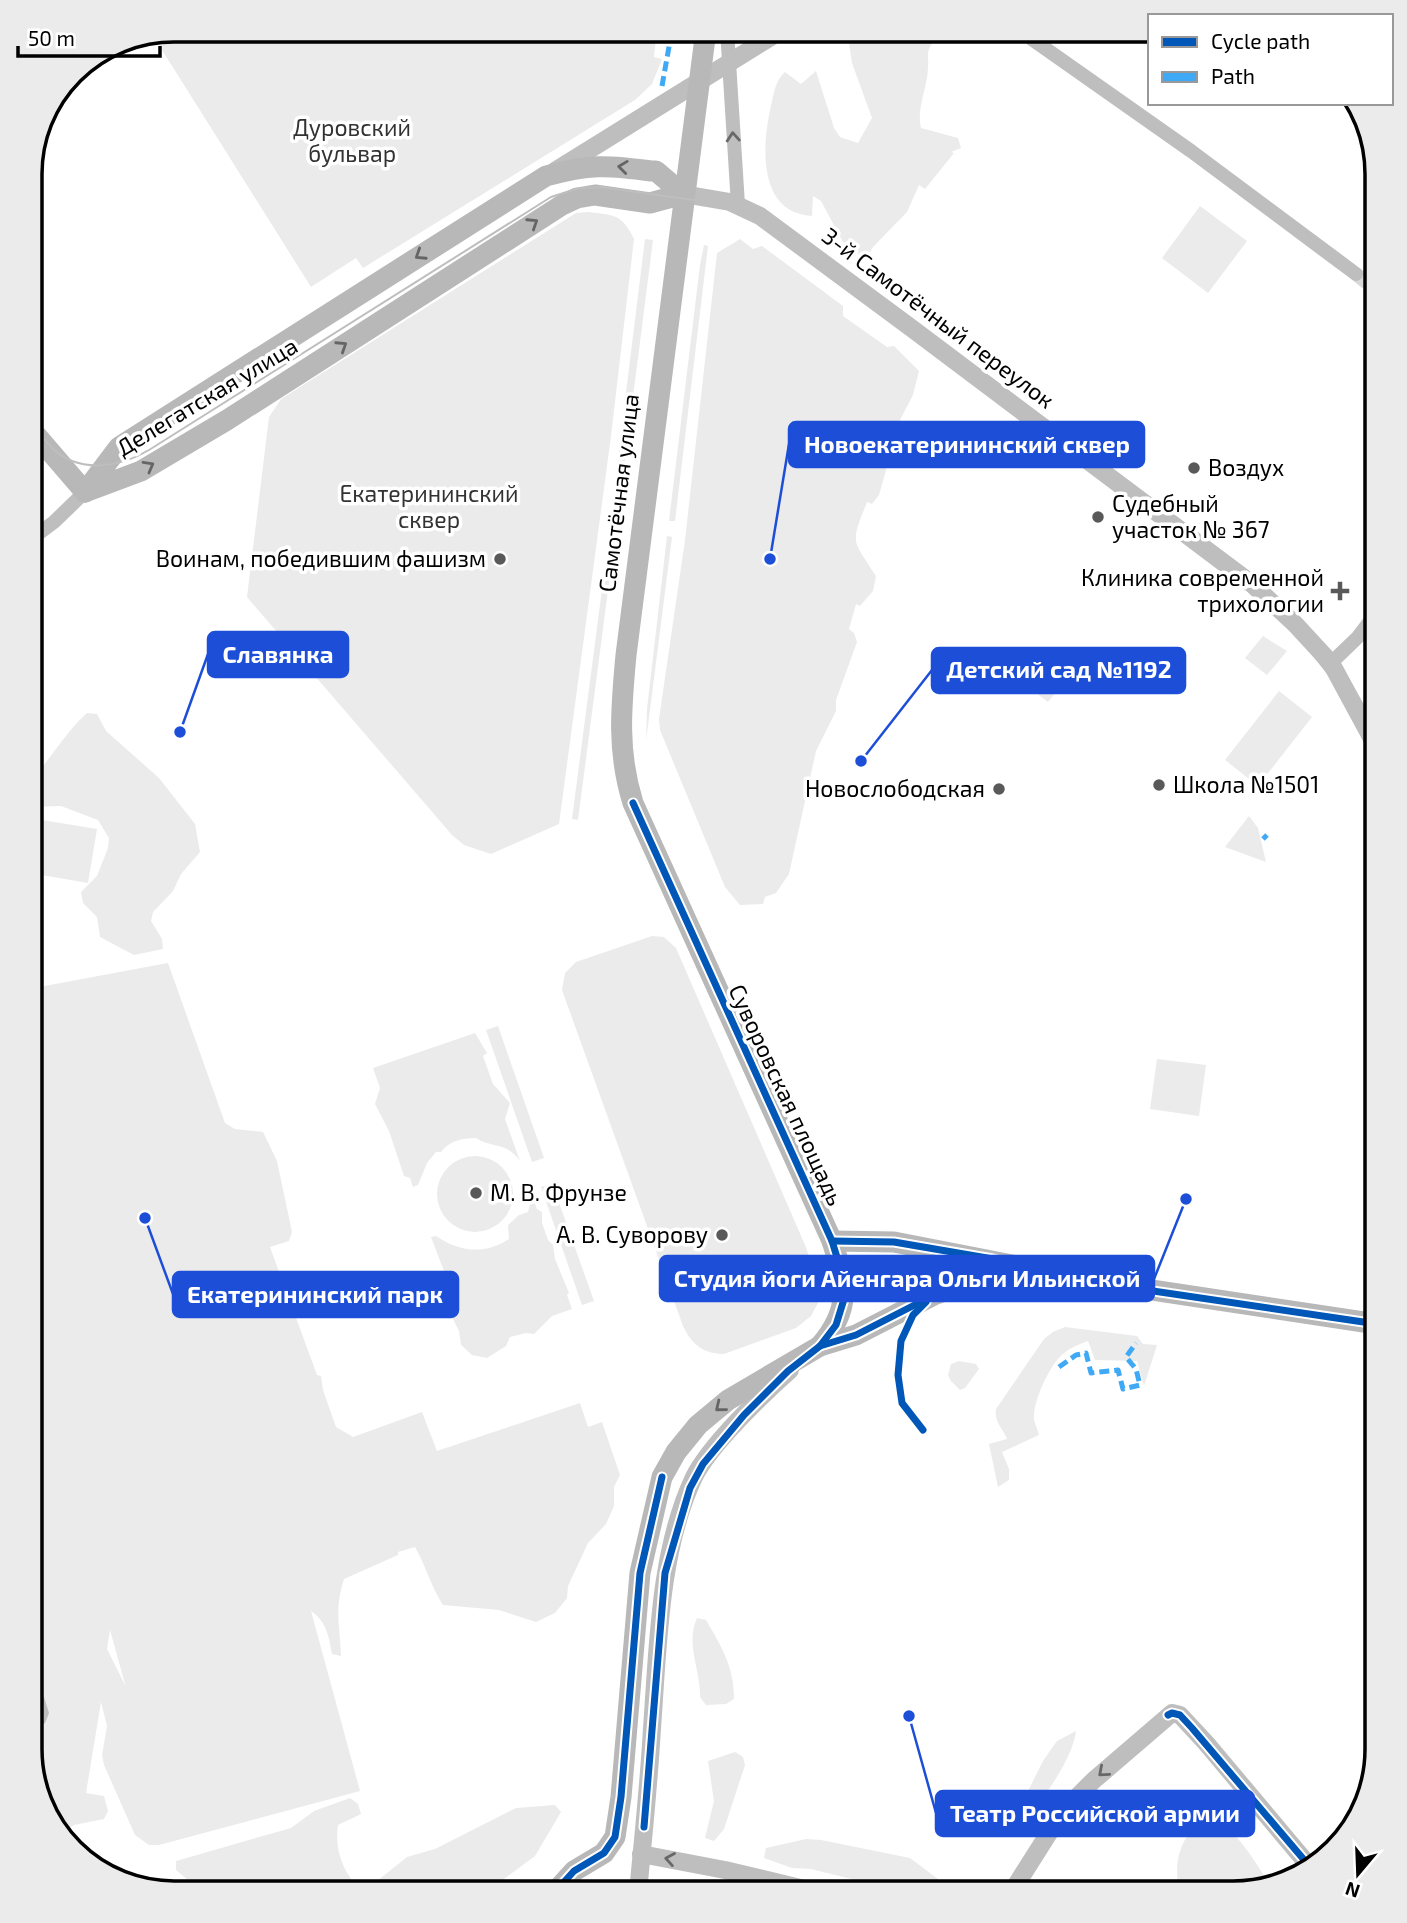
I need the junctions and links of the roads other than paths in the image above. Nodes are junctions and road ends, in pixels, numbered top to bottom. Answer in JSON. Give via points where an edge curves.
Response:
{"nodes":[{"id":1,"x":704,"y":42,"type":"edge"},
{"id":2,"x":727,"y":42,"type":"edge"},
{"id":3,"x":763,"y":42,"type":"edge"},
{"id":4,"x":1036,"y":42,"type":"edge"},
{"id":5,"x":728,"y":64,"type":"junction"},
{"id":6,"x":697,"y":83,"type":"junction"},
{"id":7,"x":546,"y":176,"type":"junction"},
{"id":8,"x":683,"y":194,"type":"junction"},
{"id":9,"x":738,"y":205,"type":"junction"},
{"id":10,"x":1356,"y":275,"type":"tunnel mouth"},
{"id":11,"x":42,"y":442,"type":"edge"},
{"id":12,"x":85,"y":492,"type":"junction"},
{"id":13,"x":42,"y":531,"type":"edge"},
{"id":14,"x":1365,"y":628,"type":"edge"},
{"id":15,"x":1331,"y":663,"type":"junction"},
{"id":16,"x":1365,"y":726,"type":"edge"},
{"id":17,"x":698,"y":949,"type":"joint"},
{"id":18,"x":832,"y":1241,"type":"junction"},
{"id":19,"x":1092,"y":1282,"type":"junction"},
{"id":20,"x":1365,"y":1322,"type":"edge"},
{"id":21,"x":820,"y":1346,"type":"junction"},
{"id":22,"x":641,"y":1854,"type":"junction"},
{"id":23,"x":1304,"y":1860,"type":"edge"},
{"id":24,"x":563,"y":1881,"type":"edge"},
{"id":25,"x":639,"y":1881,"type":"edge"},
{"id":26,"x":771,"y":1881,"type":"edge"},
{"id":27,"x":1019,"y":1881,"type":"edge"}],
"edges":[{"from":1,"to":6,"type":"main road","name":"Самотёчная улица"},
{"from":2,"to":5,"type":"street"},
{"from":3,"to":5,"type":"street","name":"Делегатская улица"},
{"from":4,"to":10,"type":"street"},
{"from":5,"to":6,"type":"street","name":"Делегатская улица"},
{"from":9,"to":5,"type":"street","one_way":true},
{"from":6,"to":7,"type":"street","name":"Делегатская улица"},
{"from":6,"to":8,"type":"main road","name":"Самотёчная улица"},
{"from":8,"to":7,"type":"main road","name":"Делегатская улица","one_way":true,"via":[[656,172],[606,165]]},
{"from":7,"to":12,"type":"main road","name":"Делегатская улица","one_way":true,"via":[[119,447]]},
{"from":8,"to":9,"type":"street","name":"3-й Самотёчный переулок"},
{"from":12,"to":8,"type":"main road","name":"Делегатская улица","one_way":true,"via":[[141,471],[216,426],[562,205],[595,195],[650,203]]},
{"from":8,"to":17,"type":"main road","name":"Самотёчная улица","via":[[627,642],[621,745],[633,803]]},
{"from":9,"to":15,"type":"street","name":"3-й Самотёчный переулок","via":[[904,322],[1252,584]]},
{"from":11,"to":12,"type":"main road"},
{"from":12,"to":13,"type":"street"},
{"from":14,"to":15,"type":"street"},
{"from":15,"to":16,"type":"street","name":"3-й Самотёчный переулок"},
{"from":17,"to":18,"type":"main road","name":"Суворовская площадь"},
{"from":18,"to":19,"type":"main road","via":[[894,1242]]},
{"from":18,"to":21,"type":"main road","name":"Суворовская площадь","via":[[845,1296],[836,1325]]},
{"from":19,"to":20,"type":"main road"},
{"from":19,"to":21,"type":"main road","via":[[972,1282],[936,1294],[856,1335]]},
{"from":21,"to":22,"type":"street","name":"Суворовская площадь","via":[[744,1415],[703,1464],[690,1489],[665,1573]]},
{"from":21,"to":24,"type":"main road","one_way":true,"via":[[728,1400],[698,1425],[662,1477],[640,1573],[615,1837],[604,1853]]},
{"from":22,"to":25,"type":"street","name":"Суворовская площадь"},
{"from":26,"to":22,"type":"street","one_way":true},
{"from":23,"to":27,"type":"street","one_way":true,"via":[[1192,1728],[1172,1713],[1071,1803]]}]}
